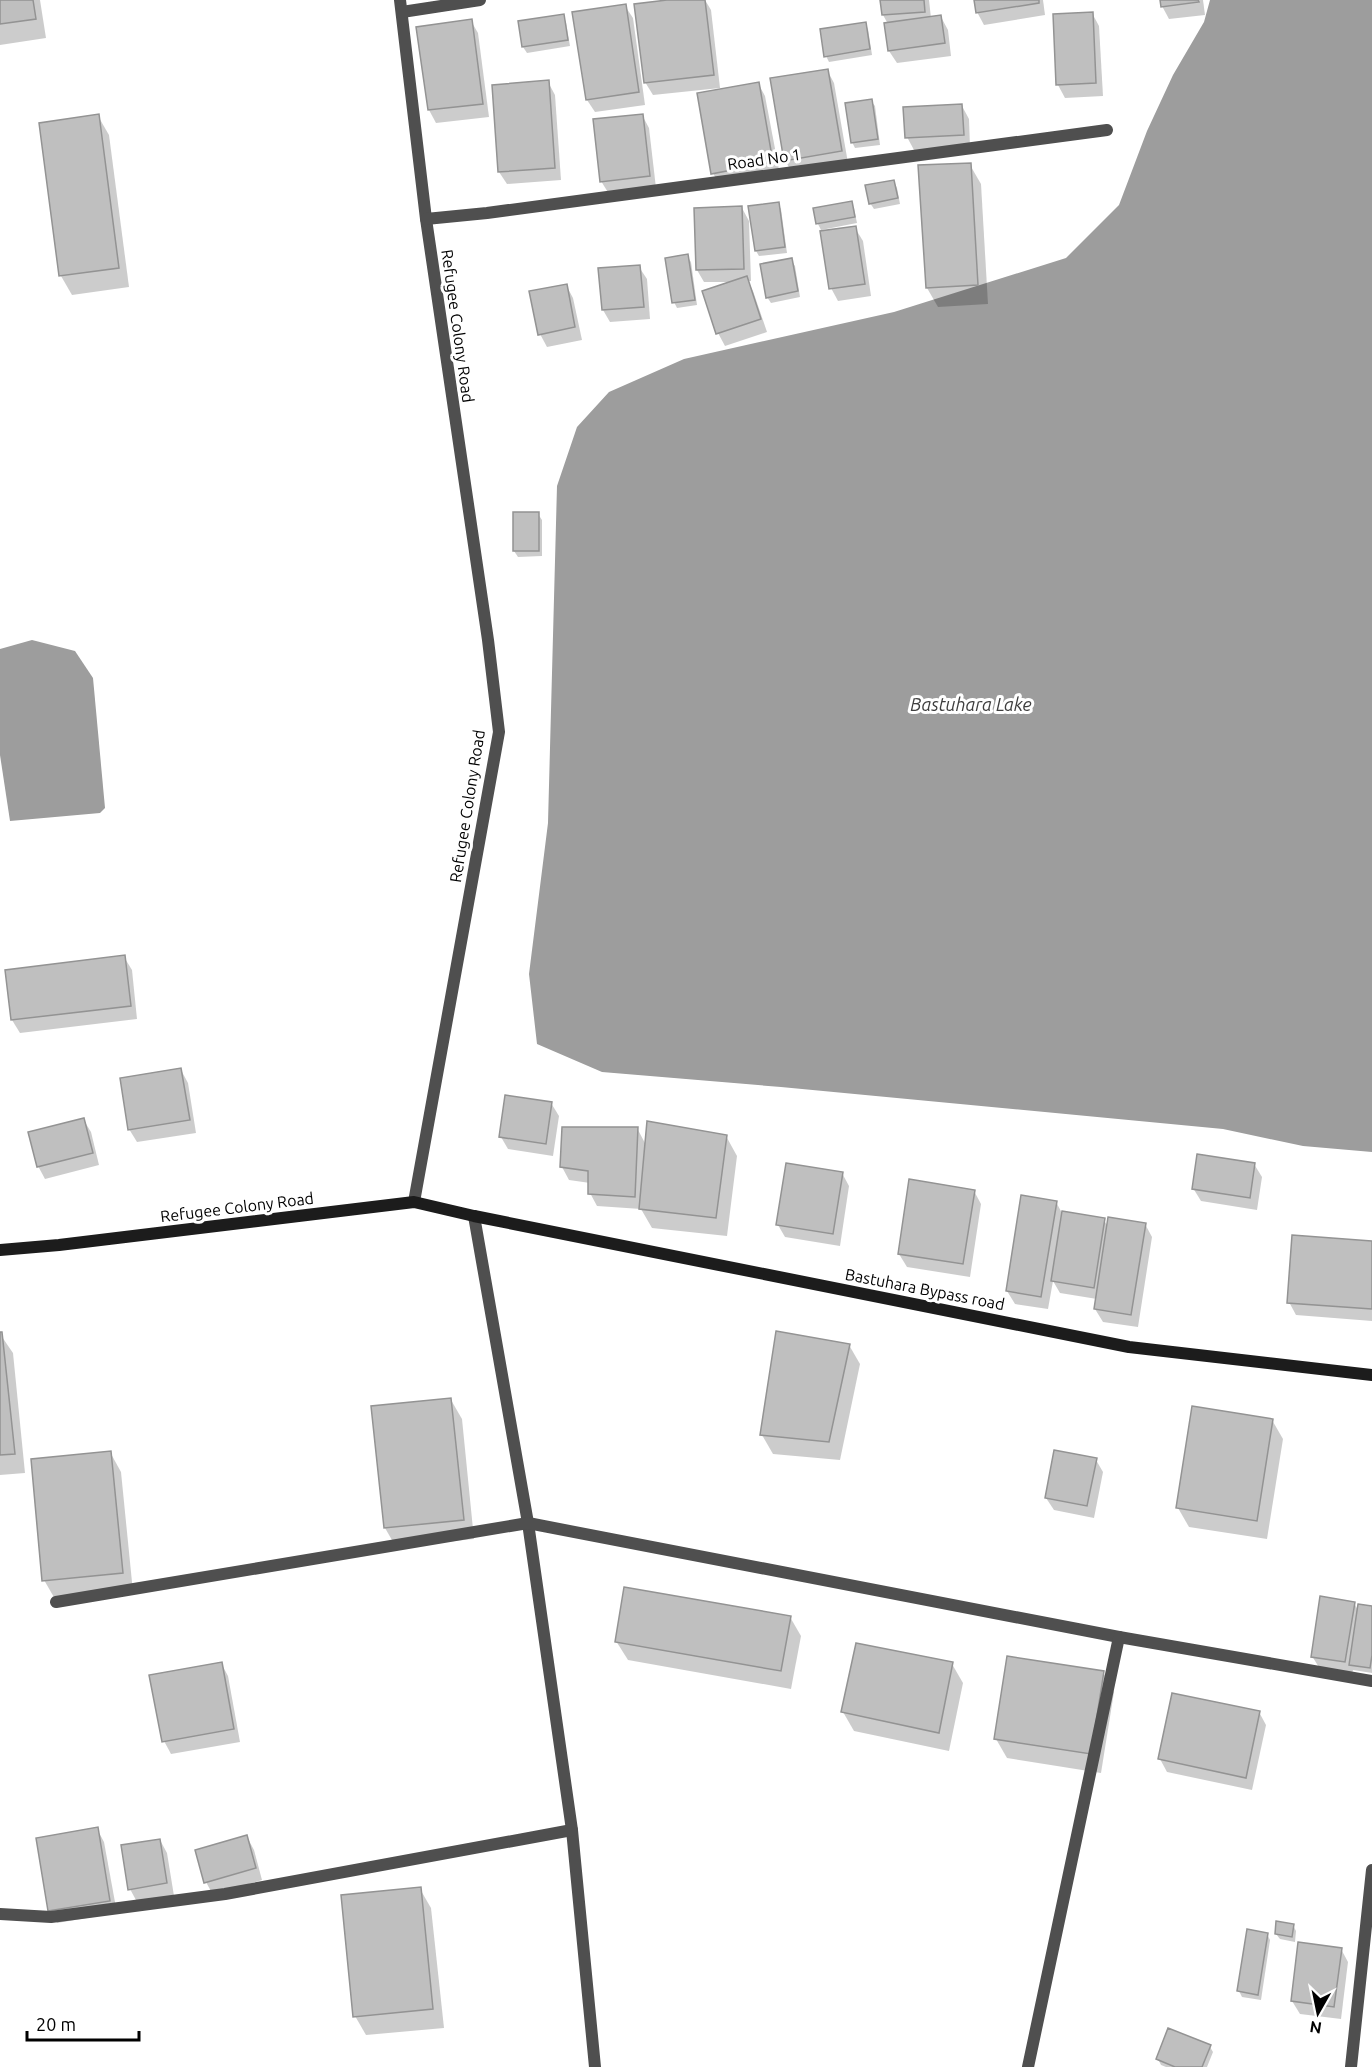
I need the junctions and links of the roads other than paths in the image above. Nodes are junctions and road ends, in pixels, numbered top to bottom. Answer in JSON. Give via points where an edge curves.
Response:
{"nodes":[{"id":1,"x":480,"y":0,"type":"edge"},
{"id":2,"x":401,"y":6,"type":"edge"},
{"id":3,"x":1107,"y":130,"type":"dead end"},
{"id":4,"x":426,"y":219,"type":"junction"},
{"id":5,"x":414,"y":1202,"type":"junction"},
{"id":6,"x":474,"y":1216,"type":"junction"},
{"id":7,"x":0,"y":1250,"type":"edge"},
{"id":8,"x":1372,"y":1375,"type":"edge"},
{"id":9,"x":528,"y":1522,"type":"junction"},
{"id":10,"x":56,"y":1602,"type":"dead end"},
{"id":11,"x":1119,"y":1637,"type":"junction"},
{"id":12,"x":1372,"y":1681,"type":"edge"},
{"id":13,"x":572,"y":1830,"type":"junction"},
{"id":14,"x":1372,"y":1870,"type":"edge"},
{"id":15,"x":0,"y":1914,"type":"edge"},
{"id":16,"x":596,"y":2067,"type":"edge"},
{"id":17,"x":1028,"y":2067,"type":"edge"},
{"id":18,"x":1351,"y":2067,"type":"edge"}],
"edges":[{"from":1,"to":2,"type":"street"},
{"from":2,"to":4,"type":"street","name":"Refugee Colony Road"},
{"from":3,"to":4,"type":"street","name":"Road No 1"},
{"from":4,"to":5,"type":"street","name":"Refugee Colony Road","via":[[498,732]]},
{"from":5,"to":6,"type":"main road","name":"Bastuhara Bypass road"},
{"from":5,"to":7,"type":"main road","name":"Refugee Colony Road"},
{"from":6,"to":8,"type":"main road","name":"Bastuhara Bypass road","via":[[1129,1347]]},
{"from":6,"to":9,"type":"street"},
{"from":9,"to":10,"type":"street"},
{"from":9,"to":11,"type":"street"},
{"from":9,"to":13,"type":"street"},
{"from":11,"to":12,"type":"street"},
{"from":11,"to":17,"type":"street"},
{"from":13,"to":15,"type":"street","via":[[225,1894],[51,1917]]},
{"from":13,"to":16,"type":"street"},
{"from":14,"to":18,"type":"street"}]}
